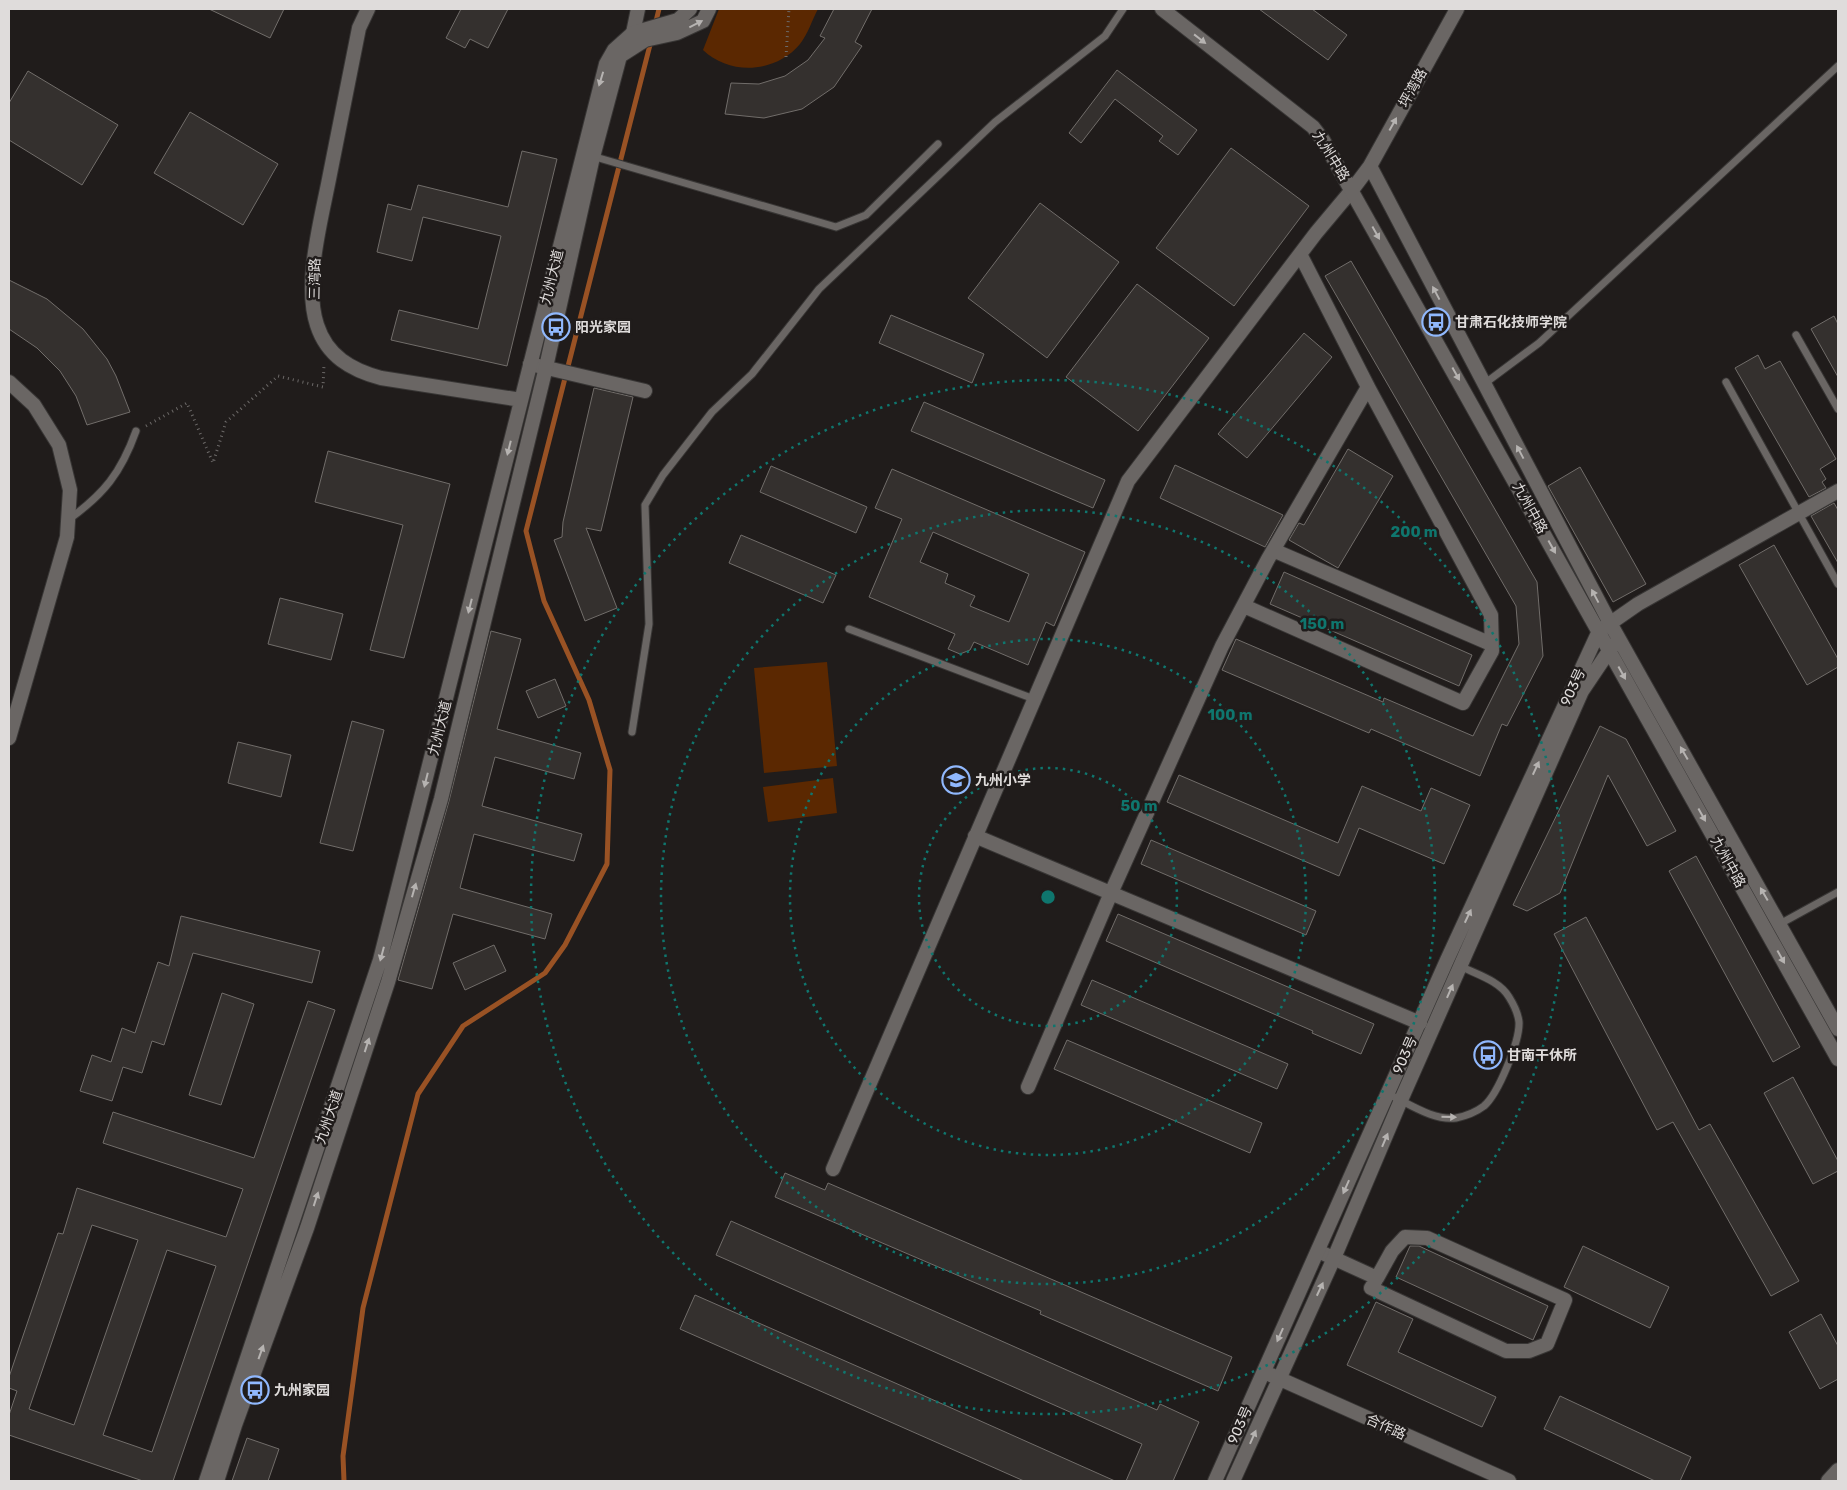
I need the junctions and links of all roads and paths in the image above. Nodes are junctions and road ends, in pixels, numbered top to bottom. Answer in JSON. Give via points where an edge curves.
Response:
{"nodes":[{"id":1,"x":368,"y":9,"type":"edge"},
{"id":2,"x":638,"y":9,"type":"edge"},
{"id":3,"x":690,"y":9,"type":"edge"},
{"id":4,"x":709,"y":9,"type":"edge"},
{"id":5,"x":789,"y":9,"type":"edge"},
{"id":6,"x":1123,"y":9,"type":"edge"},
{"id":7,"x":1162,"y":9,"type":"edge"},
{"id":8,"x":1457,"y":9,"type":"edge"},
{"id":9,"x":677,"y":26,"type":"junction"},
{"id":10,"x":640,"y":35,"type":"junction"},
{"id":11,"x":786,"y":57,"type":"dead end"},
{"id":12,"x":1838,"y":66,"type":"edge"},
{"id":13,"x":938,"y":144,"type":"dead end"},
{"id":14,"x":594,"y":156,"type":"junction"},
{"id":15,"x":1370,"y":166,"type":"junction"},
{"id":16,"x":1352,"y":190,"type":"junction"},
{"id":17,"x":1300,"y":254,"type":"junction"},
{"id":18,"x":1796,"y":336,"type":"dead end"},
{"id":19,"x":326,"y":345,"type":"junction"},
{"id":20,"x":530,"y":364,"type":"junction"},
{"id":21,"x":550,"y":368,"type":"junction"},
{"id":22,"x":9,"y":382,"type":"edge"},
{"id":23,"x":1726,"y":382,"type":"dead end"},
{"id":24,"x":1484,"y":384,"type":"junction"},
{"id":25,"x":1368,"y":387,"type":"junction"},
{"id":26,"x":645,"y":391,"type":"dead end"},
{"id":27,"x":521,"y":400,"type":"junction"},
{"id":28,"x":1838,"y":409,"type":"edge"},
{"id":29,"x":136,"y":431,"type":"joint"},
{"id":30,"x":1838,"y":491,"type":"edge"},
{"id":31,"x":1799,"y":513,"type":"junction"},
{"id":32,"x":68,"y":520,"type":"junction"},
{"id":33,"x":1273,"y":550,"type":"junction"},
{"id":34,"x":1838,"y":584,"type":"edge"},
{"id":35,"x":1244,"y":606,"type":"junction"},
{"id":36,"x":1604,"y":627,"type":"junction"},
{"id":37,"x":849,"y":629,"type":"dead end"},
{"id":38,"x":1491,"y":644,"type":"junction"},
{"id":39,"x":1614,"y":644,"type":"junction"},
{"id":40,"x":1034,"y":699,"type":"junction"},
{"id":41,"x":632,"y":732,"type":"dead end"},
{"id":42,"x":9,"y":738,"type":"edge"},
{"id":43,"x":975,"y":836,"type":"junction"},
{"id":44,"x":1838,"y":892,"type":"edge"},
{"id":45,"x":1111,"y":893,"type":"junction"},
{"id":46,"x":1781,"y":923,"type":"junction"},
{"id":47,"x":1767,"y":931,"type":"junction"},
{"id":48,"x":1447,"y":960,"type":"junction"},
{"id":49,"x":1461,"y":967,"type":"junction"},
{"id":50,"x":1420,"y":1023,"type":"junction"},
{"id":51,"x":1838,"y":1029,"type":"edge"},
{"id":52,"x":1838,"y":1059,"type":"edge"},
{"id":53,"x":1028,"y":1088,"type":"dead end"},
{"id":54,"x":1388,"y":1094,"type":"junction"},
{"id":55,"x":1401,"y":1100,"type":"junction"},
{"id":56,"x":834,"y":1169,"type":"dead end"},
{"id":57,"x":1318,"y":1251,"type":"junction"},
{"id":58,"x":1334,"y":1258,"type":"junction"},
{"id":59,"x":1377,"y":1278,"type":"junction"},
{"id":60,"x":1264,"y":1372,"type":"junction"},
{"id":61,"x":1279,"y":1379,"type":"junction"},
{"id":62,"x":1838,"y":1470,"type":"edge"},
{"id":63,"x":206,"y":1481,"type":"edge"},
{"id":64,"x":217,"y":1481,"type":"edge"},
{"id":65,"x":1215,"y":1481,"type":"edge"},
{"id":66,"x":1233,"y":1481,"type":"edge"},
{"id":67,"x":1509,"y":1481,"type":"edge"},
{"id":68,"x":1828,"y":1481,"type":"edge"}],
"edges":[{"from":1,"to":19,"type":"street","name":"三湾路","via":[[359,28],[313,263],[316,324]]},
{"from":2,"to":10,"type":"street"},
{"from":3,"to":9,"type":"street","name":"九州大道"},
{"from":9,"to":4,"type":"street","one_way":true,"via":[[703,21]]},
{"from":5,"to":11,"type":"path"},
{"from":6,"to":41,"type":"lane","via":[[1105,36],[995,122],[819,289],[752,374],[712,412],[663,475],[645,505],[649,624]]},
{"from":7,"to":16,"type":"street","name":"九州中路","one_way":true,"via":[[1313,127]]},
{"from":15,"to":8,"type":"street","name":"坪湾路","one_way":true},
{"from":9,"to":10,"type":"street","name":"九州大道"},
{"from":10,"to":14,"type":"street","name":"九州大道","via":[[614,50],[606,64]]},
{"from":12,"to":24,"type":"lane","via":[[1539,343]]},
{"from":13,"to":14,"type":"lane","via":[[866,216],[836,227]]},
{"from":14,"to":20,"type":"street","name":"九州大道"},
{"from":14,"to":21,"type":"street"},
{"from":15,"to":16,"type":"street","name":"坪湾路"},
{"from":24,"to":15,"type":"street","one_way":true},
{"from":16,"to":17,"type":"street","name":"坪湾路"},
{"from":16,"to":36,"type":"street","name":"九州中路","one_way":true},
{"from":17,"to":25,"type":"street"},
{"from":17,"to":40,"type":"street","name":"坪湾路","via":[[1128,480]]},
{"from":18,"to":28,"type":"lane"},
{"from":19,"to":27,"type":"street","name":"三湾路","via":[[340,361],[360,373]]},
{"from":19,"to":29,"type":"path","via":[[323,387],[278,376],[226,422],[213,463],[187,403]]},
{"from":20,"to":21,"type":"street"},
{"from":20,"to":27,"type":"street","name":"九州大道"},
{"from":21,"to":26,"type":"street"},
{"from":64,"to":21,"type":"street","one_way":true,"via":[[307,1228],[388,982],[441,799]]},
{"from":22,"to":32,"type":"street","via":[[34,404],[59,445],[70,490]]},
{"from":23,"to":31,"type":"lane"},
{"from":36,"to":24,"type":"street","one_way":true},
{"from":25,"to":33,"type":"street"},
{"from":25,"to":38,"type":"street","via":[[1490,614]]},
{"from":27,"to":63,"type":"street","name":"九州大道","one_way":true,"via":[[380,960]]},
{"from":29,"to":32,"type":"lane","via":[[126,457],[106,488]]},
{"from":30,"to":31,"type":"street"},
{"from":31,"to":34,"type":"lane"},
{"from":31,"to":36,"type":"street","via":[[1638,604]]},
{"from":32,"to":42,"type":"street","via":[[67,537]]},
{"from":33,"to":35,"type":"street"},
{"from":33,"to":38,"type":"street"},
{"from":35,"to":38,"type":"street","via":[[1463,703],[1492,651]]},
{"from":35,"to":45,"type":"street","via":[[1222,646]]},
{"from":36,"to":39,"type":"street","name":"九州中路"},
{"from":48,"to":36,"type":"street","name":"903号","one_way":true},
{"from":37,"to":40,"type":"lane"},
{"from":46,"to":39,"type":"street","one_way":true},
{"from":39,"to":47,"type":"street","name":"九州中路","one_way":true},
{"from":39,"to":49,"type":"street","via":[[1582,691]]},
{"from":40,"to":43,"type":"street","name":"坪湾路"},
{"from":43,"to":45,"type":"street"},
{"from":43,"to":56,"type":"street","name":"坪湾路"},
{"from":44,"to":46,"type":"lane"},
{"from":45,"to":50,"type":"street"},
{"from":45,"to":53,"type":"street"},
{"from":46,"to":47,"type":"lane"},
{"from":46,"to":51,"type":"street"},
{"from":47,"to":52,"type":"street","name":"九州中路","one_way":true},
{"from":48,"to":49,"type":"lane"},
{"from":48,"to":50,"type":"street","name":"903号"},
{"from":55,"to":49,"type":"street","one_way":true},
{"from":55,"to":49,"type":"lane","one_way":true,"via":[[1439,1117],[1455,1118],[1471,1114],[1495,1093],[1518,1036],[1519,1021],[1515,1007],[1498,985]]},
{"from":50,"to":54,"type":"street","name":"903号"},
{"from":54,"to":55,"type":"lane"},
{"from":54,"to":57,"type":"street","name":"903号","one_way":true},
{"from":58,"to":55,"type":"street","one_way":true},
{"from":57,"to":58,"type":"street"},
{"from":57,"to":60,"type":"street","name":"903号","one_way":true},
{"from":58,"to":59,"type":"street"},
{"from":61,"to":58,"type":"street","one_way":true},
{"from":59,"to":59,"type":"street","via":[[1392,1251],[1405,1237],[1428,1238],[1565,1300],[1547,1344],[1529,1351],[1506,1351],[1371,1288]]},
{"from":60,"to":61,"type":"street","name":"合作路"},
{"from":60,"to":65,"type":"street","name":"903号"},
{"from":66,"to":61,"type":"street","one_way":true},
{"from":61,"to":67,"type":"street","name":"合作路"},
{"from":62,"to":68,"type":"street"}]}
